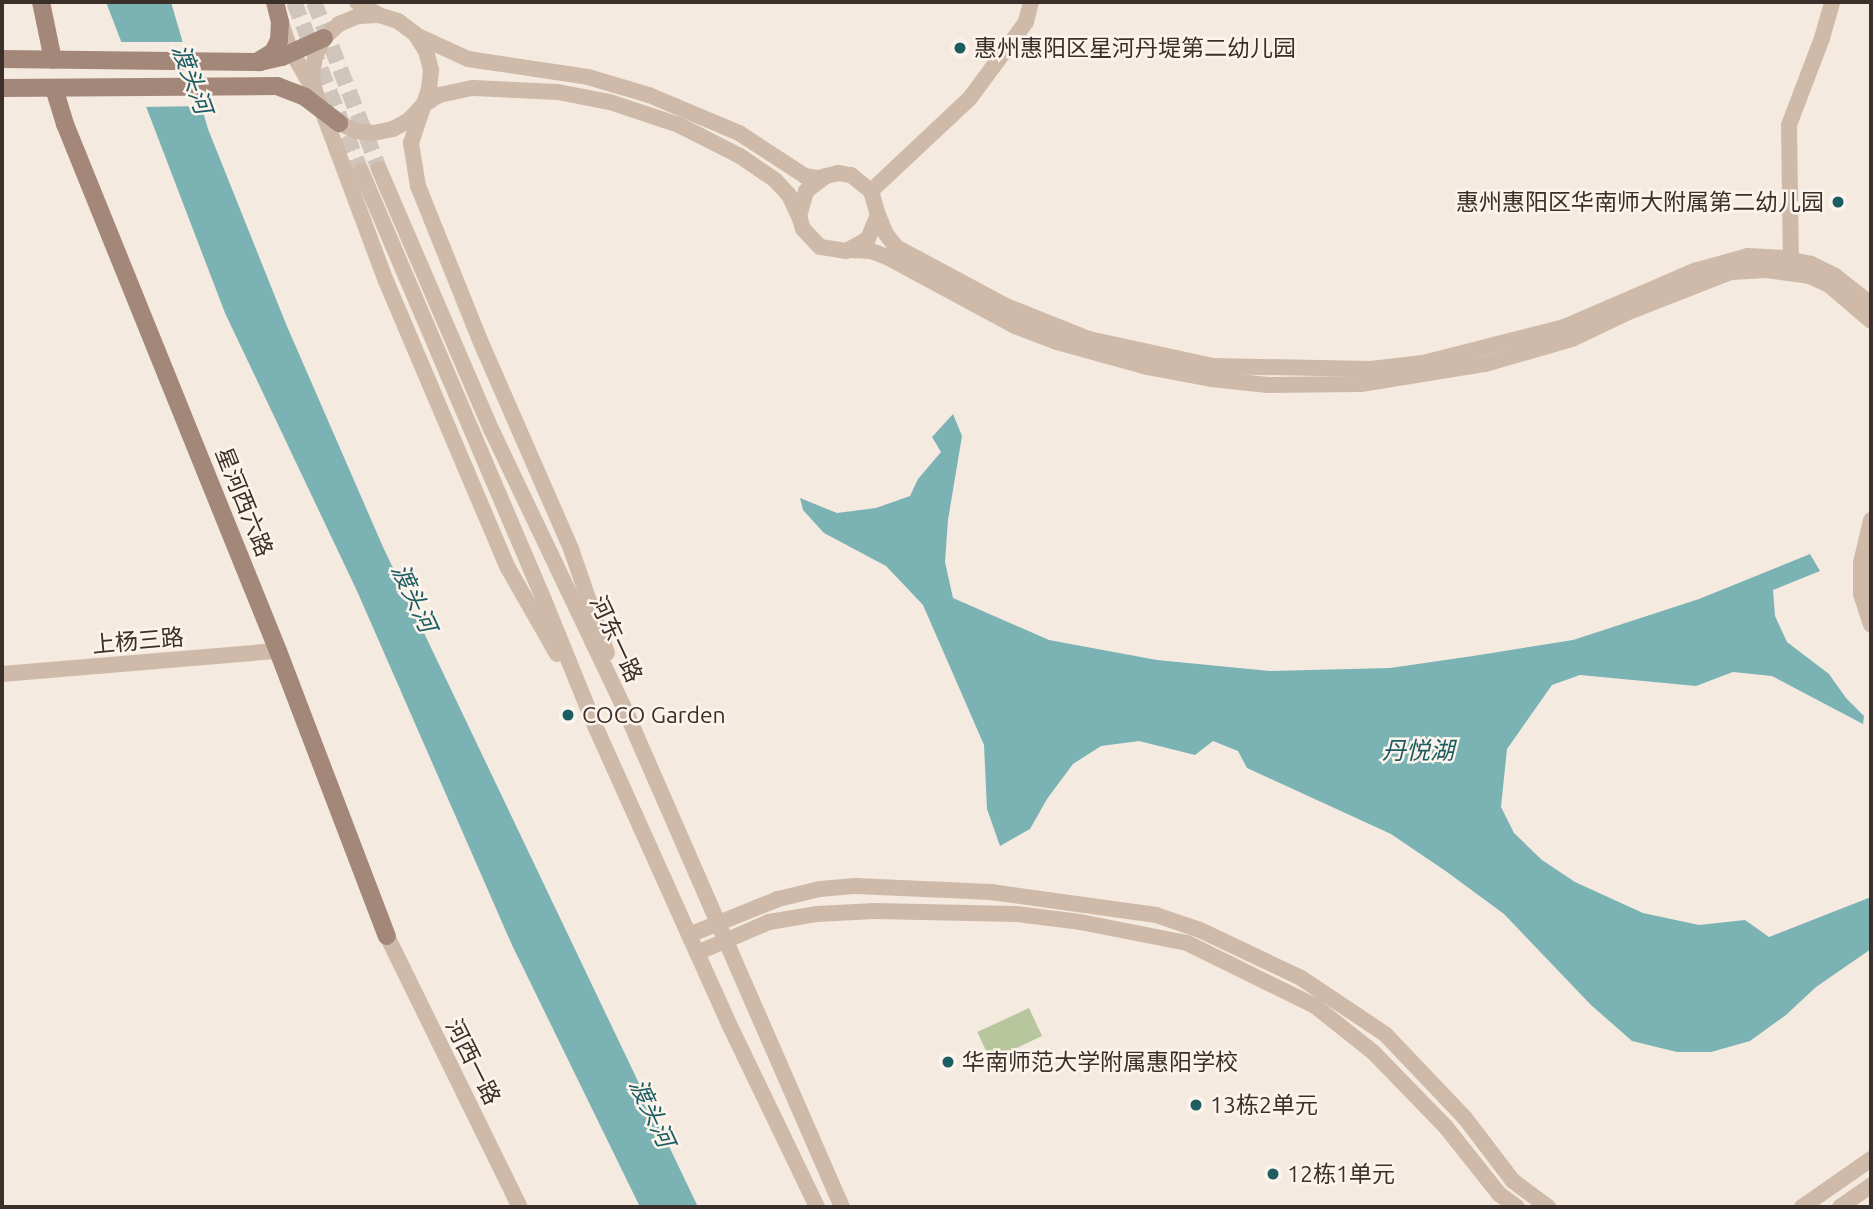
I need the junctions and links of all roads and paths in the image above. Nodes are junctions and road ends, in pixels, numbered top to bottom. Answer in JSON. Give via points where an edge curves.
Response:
{"nodes":[{"id":1,"x":41,"y":2,"type":"edge"},
{"id":2,"x":275,"y":2,"type":"edge"},
{"id":3,"x":357,"y":2,"type":"edge"},
{"id":4,"x":1031,"y":2,"type":"edge"},
{"id":5,"x":1832,"y":2,"type":"edge"},
{"id":6,"x":379,"y":15,"type":"junction"},
{"id":7,"x":415,"y":34,"type":"junction"},
{"id":8,"x":324,"y":38,"type":"junction"},
{"id":9,"x":292,"y":54,"type":"junction"},
{"id":10,"x":2,"y":59,"type":"edge"},
{"id":11,"x":52,"y":60,"type":"junction"},
{"id":12,"x":257,"y":61,"type":"junction"},
{"id":13,"x":2,"y":88,"type":"edge"},
{"id":14,"x":54,"y":88,"type":"junction"},
{"id":15,"x":318,"y":102,"type":"junction"},
{"id":16,"x":422,"y":106,"type":"junction"},
{"id":17,"x":339,"y":123,"type":"joint"},
{"id":18,"x":379,"y":169,"type":"tunnel mouth"},
{"id":19,"x":361,"y":172,"type":"tunnel mouth"},
{"id":20,"x":826,"y":176,"type":"junction"},
{"id":21,"x":871,"y":191,"type":"junction"},
{"id":22,"x":878,"y":215,"type":"junction"},
{"id":23,"x":799,"y":216,"type":"junction"},
{"id":24,"x":850,"y":250,"type":"junction"},
{"id":25,"x":1791,"y":267,"type":"junction"},
{"id":26,"x":1870,"y":309,"type":"edge"},
{"id":27,"x":1871,"y":520,"type":"edge"},
{"id":28,"x":1871,"y":624,"type":"edge"},
{"id":29,"x":278,"y":651,"type":"junction"},
{"id":30,"x":2,"y":674,"type":"edge"},
{"id":31,"x":584,"y":702,"type":"junction"},
{"id":32,"x":626,"y":712,"type":"junction"},
{"id":33,"x":719,"y":922,"type":"junction"},
{"id":34,"x":689,"y":935,"type":"junction"},
{"id":35,"x":387,"y":936,"type":"joint"},
{"id":36,"x":727,"y":940,"type":"junction"},
{"id":37,"x":697,"y":953,"type":"junction"},
{"id":38,"x":1871,"y":1159,"type":"edge"},
{"id":39,"x":1871,"y":1185,"type":"edge"},
{"id":40,"x":520,"y":1207,"type":"edge"},
{"id":41,"x":817,"y":1207,"type":"edge"},
{"id":42,"x":842,"y":1207,"type":"edge"},
{"id":43,"x":1517,"y":1207,"type":"edge"},
{"id":44,"x":1548,"y":1207,"type":"edge"},
{"id":45,"x":1802,"y":1207,"type":"edge"},
{"id":46,"x":1840,"y":1207,"type":"edge"}],
"edges":[{"from":1,"to":11,"type":"street"},
{"from":2,"to":9,"type":"street"},
{"from":2,"to":12,"type":"street","via":[[279,40],[273,52]]},
{"from":3,"to":6,"type":"street"},
{"from":4,"to":21,"type":"street","via":[[1026,22],[970,97]]},
{"from":5,"to":25,"type":"street","via":[[1789,125]]},
{"from":6,"to":7,"type":"street","via":[[398,21]]},
{"from":6,"to":8,"type":"street","via":[[358,16]]},
{"from":7,"to":16,"type":"street","via":[[431,70]]},
{"from":7,"to":20,"type":"street","via":[[468,59],[588,77],[649,95],[738,133],[795,172],[812,178]]},
{"from":8,"to":9,"type":"street"},
{"from":8,"to":15,"type":"street","via":[[312,76]]},
{"from":9,"to":12,"type":"street"},
{"from":9,"to":15,"type":"street"},
{"from":10,"to":11,"type":"street"},
{"from":11,"to":12,"type":"street"},
{"from":13,"to":14,"type":"street"},
{"from":14,"to":15,"type":"street","via":[[262,85],[291,90]]},
{"from":14,"to":29,"type":"street","name":"星河西六路"},
{"from":15,"to":17,"type":"street"},
{"from":15,"to":31,"type":"street","via":[[386,281],[508,568]]},
{"from":16,"to":17,"type":"street","via":[[393,129],[374,133]]},
{"from":16,"to":23,"type":"street","via":[[439,95],[498,87],[558,92],[636,109],[740,156],[775,180]]},
{"from":16,"to":32,"type":"street","via":[[411,143],[418,186],[571,550]]},
{"from":18,"to":32,"type":"street","name":"河东一路","via":[[492,431]]},
{"from":19,"to":31,"type":"street"},
{"from":20,"to":21,"type":"street","via":[[851,176]]},
{"from":20,"to":23,"type":"street","via":[[806,191]]},
{"from":21,"to":22,"type":"street"},
{"from":22,"to":24,"type":"street","via":[[868,239]]},
{"from":22,"to":25,"type":"street","via":[[896,247],[1016,310],[1089,339],[1213,366],[1329,370],[1423,363],[1564,327],[1723,261],[1748,256]]},
{"from":23,"to":24,"type":"street","via":[[810,240],[820,247]]},
{"from":24,"to":25,"type":"street","via":[[885,256],[1015,326],[1056,342],[1125,362],[1268,385],[1361,384],[1485,364],[1572,340],[1731,272]]},
{"from":25,"to":26,"type":"street","via":[[1835,275]]},
{"from":27,"to":28,"type":"street","via":[[1861,563],[1861,594]]},
{"from":29,"to":30,"type":"street","name":"上杨三路"},
{"from":29,"to":35,"type":"street","name":"星河西六路"},
{"from":31,"to":34,"type":"street"},
{"from":32,"to":33,"type":"street","name":"河东一路"},
{"from":33,"to":34,"type":"street"},
{"from":33,"to":36,"type":"street","name":"河东一路"},
{"from":33,"to":44,"type":"street","via":[[778,899],[820,889],[935,887],[1156,915],[1200,930],[1301,978],[1385,1034],[1465,1118],[1513,1181]]},
{"from":34,"to":37,"type":"street"},
{"from":35,"to":40,"type":"street","name":"河西一路"},
{"from":36,"to":37,"type":"street"},
{"from":36,"to":42,"type":"street","name":"河东一路"},
{"from":36,"to":43,"type":"street","via":[[769,922],[817,914],[957,912],[1080,922],[1187,943],[1325,1013],[1373,1052],[1445,1126],[1499,1194]]},
{"from":37,"to":41,"type":"street"},
{"from":38,"to":45,"type":"street"},
{"from":39,"to":46,"type":"street"}]}
